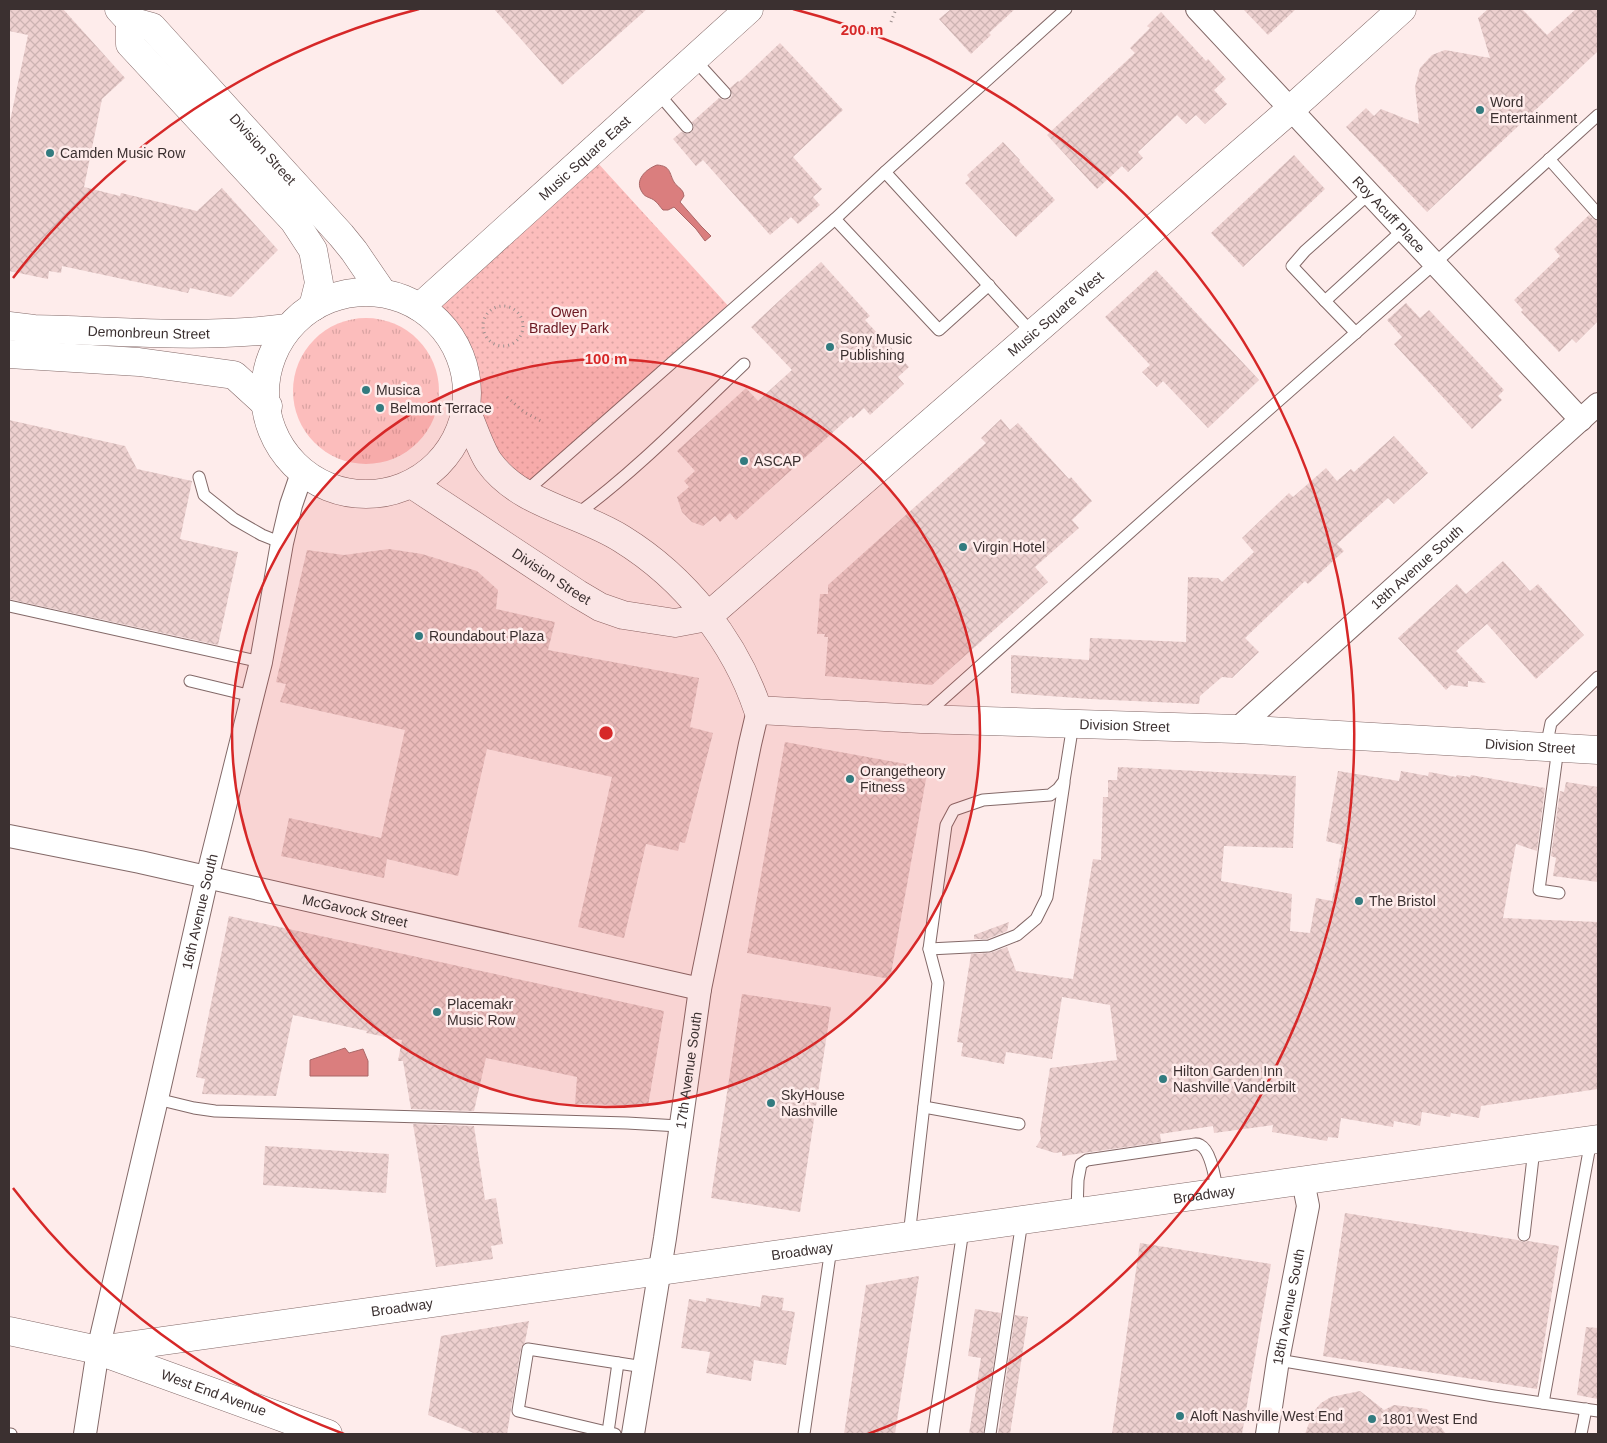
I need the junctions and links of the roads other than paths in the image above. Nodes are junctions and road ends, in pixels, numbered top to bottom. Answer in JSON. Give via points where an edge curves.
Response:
{"nodes":[{"id":1,"x":749,"y":9,"type":"edge"},
{"id":2,"x":1066,"y":9,"type":"edge"},
{"id":3,"x":1197,"y":9,"type":"edge"},
{"id":4,"x":1402,"y":9,"type":"edge"},
{"id":5,"x":124,"y":15,"type":"edge"},
{"id":6,"x":694,"y":59,"type":"junction"},
{"id":7,"x":657,"y":92,"type":"junction"},
{"id":8,"x":724,"y":93,"type":"dead end"},
{"id":9,"x":1291,"y":109,"type":"junction"},
{"id":10,"x":1598,"y":115,"type":"edge"},
{"id":11,"x":687,"y":127,"type":"dead end"},
{"id":12,"x":1549,"y":159,"type":"junction"},
{"id":13,"x":885,"y":172,"type":"junction"},
{"id":14,"x":1370,"y":193,"type":"junction"},
{"id":15,"x":1598,"y":214,"type":"edge"},
{"id":16,"x":835,"y":220,"type":"junction"},
{"id":17,"x":1404,"y":229,"type":"junction"},
{"id":18,"x":1435,"y":264,"type":"junction"},
{"id":19,"x":989,"y":285,"type":"junction"},
{"id":20,"x":382,"y":292,"type":"junction"},
{"id":21,"x":1325,"y":301,"type":"junction"},
{"id":22,"x":313,"y":307,"type":"junction"},
{"id":23,"x":420,"y":307,"type":"junction"},
{"id":24,"x":9,"y":326,"type":"edge"},
{"id":25,"x":288,"y":328,"type":"junction"},
{"id":26,"x":1356,"y":333,"type":"junction"},
{"id":27,"x":1033,"y":334,"type":"junction"},
{"id":28,"x":9,"y":354,"type":"edge"},
{"id":29,"x":744,"y":364,"type":"dead end"},
{"id":30,"x":1598,"y":404,"type":"edge"},
{"id":31,"x":268,"y":406,"type":"junction"},
{"id":32,"x":466,"y":410,"type":"junction"},
{"id":33,"x":1581,"y":420,"type":"junction"},
{"id":34,"x":302,"y":473,"type":"junction"},
{"id":35,"x":199,"y":476,"type":"dead end"},
{"id":36,"x":412,"y":485,"type":"junction"},
{"id":37,"x":524,"y":493,"type":"junction"},
{"id":38,"x":575,"y":516,"type":"junction"},
{"id":39,"x":282,"y":543,"type":"junction"},
{"id":40,"x":9,"y":606,"type":"edge"},
{"id":41,"x":707,"y":617,"type":"junction"},
{"id":42,"x":260,"y":662,"type":"junction"},
{"id":43,"x":1598,"y":677,"type":"edge"},
{"id":44,"x":190,"y":681,"type":"dead end"},
{"id":45,"x":252,"y":696,"type":"junction"},
{"id":46,"x":758,"y":710,"type":"junction"},
{"id":47,"x":921,"y":719,"type":"junction"},
{"id":48,"x":1073,"y":724,"type":"junction"},
{"id":49,"x":1237,"y":729,"type":"junction"},
{"id":50,"x":1552,"y":747,"type":"junction"},
{"id":51,"x":1598,"y":750,"type":"edge"},
{"id":52,"x":1064,"y":782,"type":"junction"},
{"id":53,"x":9,"y":836,"type":"edge"},
{"id":54,"x":207,"y":878,"type":"junction"},
{"id":55,"x":1559,"y":893,"type":"dead end"},
{"id":56,"x":929,"y":949,"type":"junction"},
{"id":57,"x":700,"y":989,"type":"junction"},
{"id":58,"x":158,"y":1099,"type":"junction"},
{"id":59,"x":924,"y":1107,"type":"junction"},
{"id":60,"x":1019,"y":1124,"type":"dead end"},
{"id":61,"x":679,"y":1126,"type":"junction"},
{"id":62,"x":1595,"y":1140,"type":"edge"},
{"id":63,"x":1534,"y":1149,"type":"junction"},
{"id":64,"x":1303,"y":1181,"type":"junction"},
{"id":65,"x":1218,"y":1193,"type":"junction"},
{"id":66,"x":1077,"y":1214,"type":"junction"},
{"id":67,"x":1022,"y":1221,"type":"junction"},
{"id":68,"x":963,"y":1230,"type":"junction"},
{"id":69,"x":1524,"y":1235,"type":"dead end"},
{"id":70,"x":909,"y":1237,"type":"junction"},
{"id":71,"x":831,"y":1248,"type":"junction"},
{"id":72,"x":659,"y":1272,"type":"junction"},
{"id":73,"x":9,"y":1331,"type":"edge"},
{"id":74,"x":98,"y":1350,"type":"junction"},
{"id":75,"x":1278,"y":1360,"type":"junction"},
{"id":76,"x":618,"y":1363,"type":"junction"},
{"id":77,"x":644,"y":1367,"type":"junction"},
{"id":78,"x":1543,"y":1403,"type":"junction"},
{"id":79,"x":1586,"y":1409,"type":"junction"},
{"id":80,"x":1598,"y":1411,"type":"edge"},
{"id":81,"x":290,"y":1428,"type":"edge"},
{"id":82,"x":611,"y":1433,"type":"edge"},
{"id":83,"x":85,"y":1434,"type":"edge"},
{"id":84,"x":328,"y":1434,"type":"edge"},
{"id":85,"x":633,"y":1434,"type":"edge"},
{"id":86,"x":804,"y":1434,"type":"edge"},
{"id":87,"x":932,"y":1434,"type":"edge"},
{"id":88,"x":990,"y":1434,"type":"edge"},
{"id":89,"x":1267,"y":1434,"type":"edge"},
{"id":90,"x":1581,"y":1434,"type":"edge"}],
"edges":[{"from":1,"to":6,"type":"main road","name":"Music Square East"},
{"from":2,"to":13,"type":"lane"},
{"from":3,"to":9,"type":"street","name":"Roy Acuff Place"},
{"from":4,"to":9,"type":"main road","name":"Music Square West"},
{"from":5,"to":20,"type":"main road","name":"Division Street","via":[[152,27],[346,240]]},
{"from":5,"to":22,"type":"main road","name":"Division Street","via":[[130,44],[294,220],[304,235],[313,250],[319,283]]},
{"from":6,"to":7,"type":"main road","name":"Music Square East"},
{"from":6,"to":8,"type":"lane"},
{"from":7,"to":11,"type":"lane"},
{"from":7,"to":23,"type":"main road","name":"Music Square East"},
{"from":9,"to":14,"type":"street","name":"Roy Acuff Place"},
{"from":9,"to":27,"type":"main road","name":"Music Square West"},
{"from":10,"to":12,"type":"lane"},
{"from":12,"to":15,"type":"lane"},
{"from":12,"to":18,"type":"lane"},
{"from":13,"to":16,"type":"lane"},
{"from":13,"to":19,"type":"lane"},
{"from":14,"to":17,"type":"street","name":"Roy Acuff Place"},
{"from":14,"to":21,"type":"lane","via":[[1304,251],[1292,266]]},
{"from":16,"to":19,"type":"lane","via":[[939,330]]},
{"from":16,"to":37,"type":"lane"},
{"from":17,"to":18,"type":"street","name":"Roy Acuff Place"},
{"from":17,"to":21,"type":"lane"},
{"from":18,"to":26,"type":"lane"},
{"from":18,"to":33,"type":"street","name":"Roy Acuff Place"},
{"from":19,"to":27,"type":"lane"},
{"from":20,"to":22,"type":"main road","via":[[356,293]]},
{"from":20,"to":23,"type":"main road"},
{"from":21,"to":26,"type":"lane"},
{"from":22,"to":25,"type":"main road"},
{"from":23,"to":32,"type":"main road","via":[[447,333],[460,357],[466,383]]},
{"from":24,"to":25,"type":"main road","name":"Demonbreun Street","via":[[197,334]]},
{"from":25,"to":31,"type":"main road","via":[[274,350],[266,376]]},
{"from":26,"to":47,"type":"lane"},
{"from":27,"to":41,"type":"main road","name":"Music Square West"},
{"from":28,"to":31,"type":"main road","name":"Demonbreun Street","via":[[139,362],[234,375]]},
{"from":29,"to":38,"type":"lane","via":[[609,491]]},
{"from":30,"to":33,"type":"street","name":"18th Avenue South"},
{"from":31,"to":34,"type":"main road","via":[[274,434],[288,459]]},
{"from":32,"to":36,"type":"main road","via":[[458,437],[443,460]]},
{"from":32,"to":37,"type":"main road","via":[[488,462]]},
{"from":33,"to":49,"type":"street","name":"18th Avenue South"},
{"from":34,"to":36,"type":"main road","via":[[332,490],[363,495],[394,492]]},
{"from":34,"to":39,"type":"street","name":"16th Avenue South"},
{"from":35,"to":39,"type":"lane","via":[[204,495],[234,519]]},
{"from":36,"to":41,"type":"main road","name":"Division Street","via":[[600,606],[624,615],[675,623]]},
{"from":37,"to":38,"type":"main road"},
{"from":38,"to":41,"type":"main road","via":[[622,538],[650,559],[676,581]]},
{"from":39,"to":42,"type":"street","name":"16th Avenue South"},
{"from":40,"to":42,"type":"lane"},
{"from":41,"to":46,"type":"main road","via":[[740,665]]},
{"from":42,"to":45,"type":"street","name":"16th Avenue South"},
{"from":43,"to":50,"type":"lane","via":[[1551,723]]},
{"from":44,"to":45,"type":"lane"},
{"from":45,"to":54,"type":"street","name":"16th Avenue South"},
{"from":46,"to":47,"type":"main road","name":"Division Street"},
{"from":46,"to":57,"type":"street","name":"17th Avenue South"},
{"from":47,"to":48,"type":"main road","name":"Division Street"},
{"from":48,"to":49,"type":"main road","name":"Division Street"},
{"from":48,"to":52,"type":"lane"},
{"from":49,"to":50,"type":"main road","name":"Division Street"},
{"from":50,"to":51,"type":"main road","name":"Division Street"},
{"from":50,"to":55,"type":"lane","via":[[1539,890]]},
{"from":52,"to":56,"type":"lane","via":[[1047,897],[1036,919],[1017,935],[988,946]]},
{"from":52,"to":56,"type":"lane","via":[[1050,796],[983,800],[954,810],[946,825]]},
{"from":53,"to":54,"type":"street","name":"McGavock Street"},
{"from":54,"to":57,"type":"street","name":"McGavock Street"},
{"from":54,"to":58,"type":"street","name":"16th Avenue South"},
{"from":56,"to":59,"type":"lane","via":[[938,983]]},
{"from":57,"to":61,"type":"street","name":"17th Avenue South"},
{"from":58,"to":61,"type":"lane","via":[[215,1111]]},
{"from":58,"to":74,"type":"street","name":"16th Avenue South"},
{"from":59,"to":60,"type":"lane"},
{"from":59,"to":70,"type":"lane"},
{"from":61,"to":72,"type":"street","name":"17th Avenue South"},
{"from":62,"to":63,"type":"main road","name":"Broadway"},
{"from":62,"to":78,"type":"lane"},
{"from":63,"to":64,"type":"main road","name":"Broadway"},
{"from":63,"to":69,"type":"lane"},
{"from":64,"to":65,"type":"main road","name":"Broadway"},
{"from":64,"to":75,"type":"street","name":"18th Avenue South","via":[[1308,1206]]},
{"from":65,"to":66,"type":"main road","name":"Broadway"},
{"from":65,"to":66,"type":"lane","via":[[1211,1161],[1206,1149],[1199,1144],[1087,1160],[1081,1164],[1078,1180]]},
{"from":66,"to":67,"type":"main road","name":"Broadway"},
{"from":67,"to":68,"type":"main road","name":"Broadway"},
{"from":67,"to":88,"type":"lane"},
{"from":68,"to":70,"type":"main road","name":"Broadway"},
{"from":68,"to":87,"type":"lane"},
{"from":70,"to":71,"type":"main road","name":"Broadway"},
{"from":71,"to":72,"type":"main road","name":"Broadway"},
{"from":71,"to":86,"type":"lane"},
{"from":72,"to":74,"type":"main road","name":"Broadway"},
{"from":72,"to":77,"type":"street","name":"17th Avenue South"},
{"from":73,"to":74,"type":"main road","name":"Broadway"},
{"from":74,"to":81,"type":"main road","name":"West End Avenue"},
{"from":74,"to":83,"type":"street","name":"16th Avenue South"},
{"from":75,"to":78,"type":"lane"},
{"from":75,"to":89,"type":"street","name":"18th Avenue South"},
{"from":76,"to":77,"type":"lane"},
{"from":76,"to":82,"type":"lane"},
{"from":76,"to":82,"type":"lane","via":[[528,1349],[518,1411]]},
{"from":77,"to":85,"type":"street","name":"17th Avenue South"},
{"from":78,"to":79,"type":"lane"},
{"from":79,"to":80,"type":"lane"},
{"from":79,"to":90,"type":"lane"},
{"from":81,"to":84,"type":"main road","name":"West End Avenue"}]}
